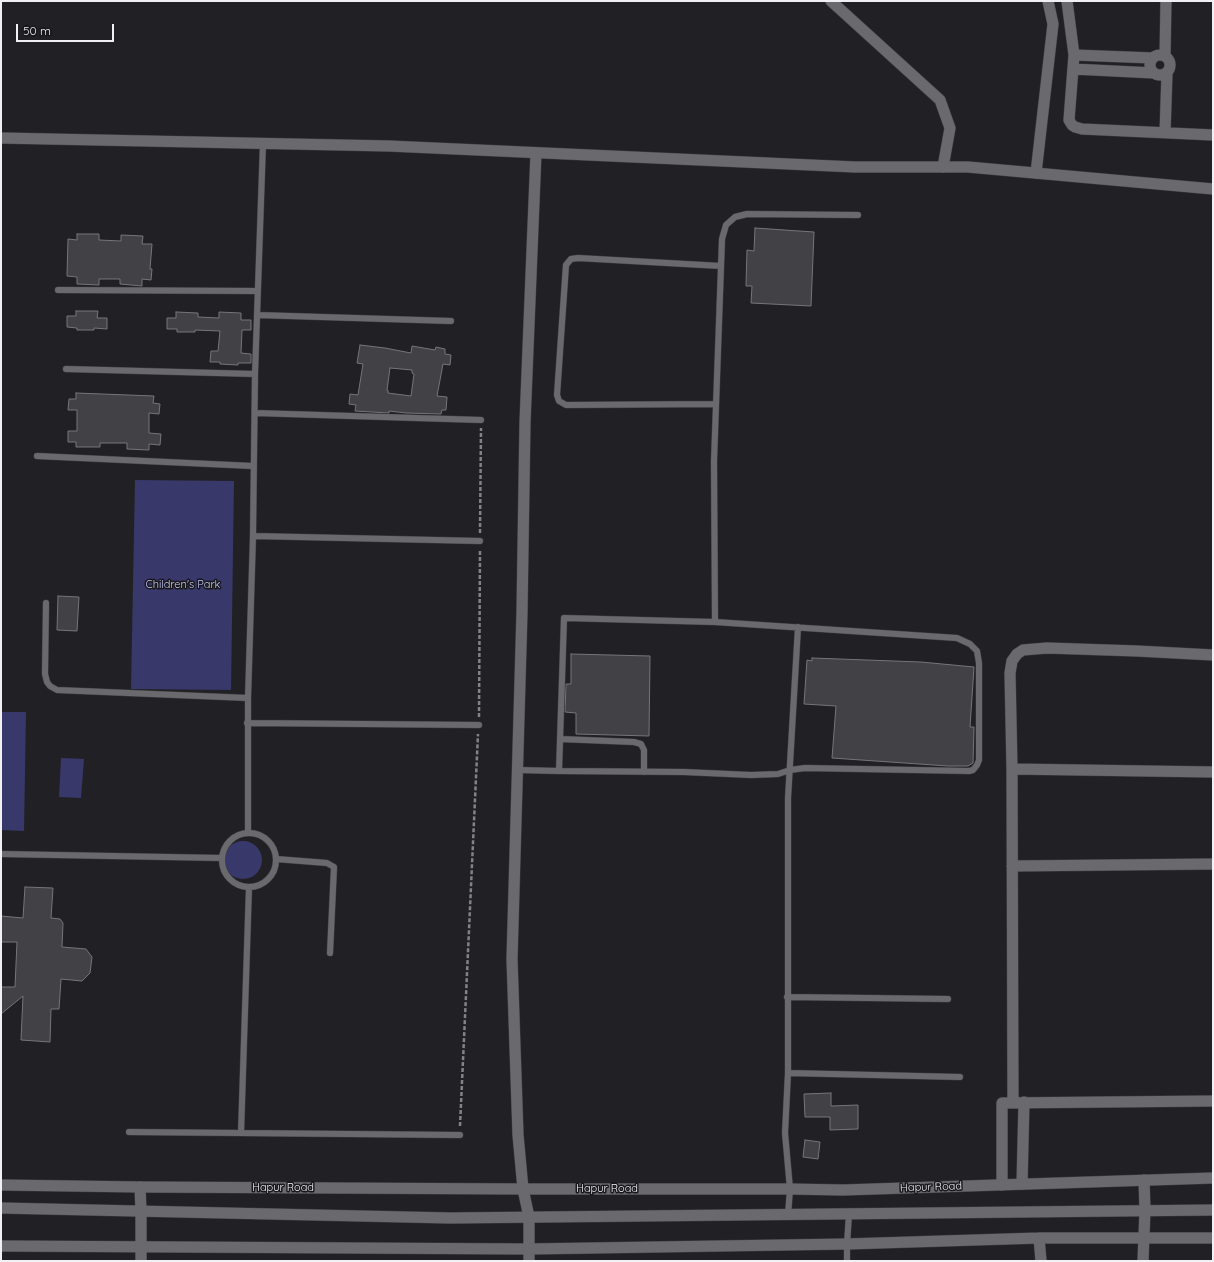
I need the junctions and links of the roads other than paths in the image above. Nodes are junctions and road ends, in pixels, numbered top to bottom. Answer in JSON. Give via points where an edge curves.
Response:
{"nodes":[{"id":1,"x":831,"y":1,"type":"edge"},
{"id":2,"x":1048,"y":1,"type":"edge"},
{"id":3,"x":1067,"y":1,"type":"edge"},
{"id":4,"x":1166,"y":1,"type":"edge"},
{"id":5,"x":1074,"y":56,"type":"junction"},
{"id":6,"x":1166,"y":56,"type":"junction"},
{"id":7,"x":1153,"y":58,"type":"junction"},
{"id":8,"x":1073,"y":69,"type":"junction"},
{"id":9,"x":1154,"y":73,"type":"junction"},
{"id":10,"x":1167,"y":73,"type":"junction"},
{"id":11,"x":1165,"y":133,"type":"junction"},
{"id":12,"x":1213,"y":135,"type":"edge"},
{"id":13,"x":1,"y":138,"type":"edge"},
{"id":14,"x":263,"y":144,"type":"junction"},
{"id":15,"x":536,"y":153,"type":"junction"},
{"id":16,"x":943,"y":167,"type":"junction"},
{"id":17,"x":1036,"y":173,"type":"junction"},
{"id":18,"x":1213,"y":189,"type":"edge"},
{"id":19,"x":858,"y":215,"type":"dead end"},
{"id":20,"x":721,"y":266,"type":"junction"},
{"id":21,"x":58,"y":290,"type":"dead end"},
{"id":22,"x":257,"y":291,"type":"junction"},
{"id":23,"x":257,"y":315,"type":"junction"},
{"id":24,"x":451,"y":321,"type":"dead end"},
{"id":25,"x":66,"y":370,"type":"dead end"},
{"id":26,"x":255,"y":374,"type":"junction"},
{"id":27,"x":716,"y":404,"type":"junction"},
{"id":28,"x":255,"y":413,"type":"junction"},
{"id":29,"x":481,"y":420,"type":"road end"},
{"id":30,"x":37,"y":456,"type":"dead end"},
{"id":31,"x":253,"y":466,"type":"junction"},
{"id":32,"x":253,"y":536,"type":"junction"},
{"id":33,"x":480,"y":541,"type":"road end"},
{"id":34,"x":46,"y":603,"type":"dead end"},
{"id":35,"x":714,"y":622,"type":"junction"},
{"id":36,"x":798,"y":627,"type":"junction"},
{"id":37,"x":1213,"y":655,"type":"edge"},
{"id":38,"x":248,"y":698,"type":"junction"},
{"id":39,"x":248,"y":723,"type":"junction"},
{"id":40,"x":479,"y":726,"type":"road end"},
{"id":41,"x":560,"y":739,"type":"junction"},
{"id":42,"x":1012,"y":769,"type":"junction"},
{"id":43,"x":518,"y":770,"type":"junction"},
{"id":44,"x":790,"y":770,"type":"junction"},
{"id":45,"x":559,"y":771,"type":"junction"},
{"id":46,"x":644,"y":772,"type":"junction"},
{"id":47,"x":1213,"y":772,"type":"edge"},
{"id":48,"x":248,"y":833,"type":"junction"},
{"id":49,"x":1,"y":854,"type":"edge"},
{"id":50,"x":222,"y":858,"type":"junction"},
{"id":51,"x":276,"y":859,"type":"junction"},
{"id":52,"x":1213,"y":864,"type":"edge"},
{"id":53,"x":1012,"y":866,"type":"junction"},
{"id":54,"x":249,"y":887,"type":"junction"},
{"id":55,"x":330,"y":953,"type":"dead end"},
{"id":56,"x":787,"y":997,"type":"junction"},
{"id":57,"x":948,"y":999,"type":"dead end"},
{"id":58,"x":788,"y":1073,"type":"junction"},
{"id":59,"x":960,"y":1077,"type":"dead end"},
{"id":60,"x":1213,"y":1101,"type":"edge"},
{"id":61,"x":1018,"y":1102,"type":"junction"},
{"id":62,"x":129,"y":1132,"type":"dead end"},
{"id":63,"x":241,"y":1133,"type":"junction"},
{"id":64,"x":460,"y":1135,"type":"road end"},
{"id":65,"x":1213,"y":1178,"type":"edge"},
{"id":66,"x":1144,"y":1180,"type":"junction"},
{"id":67,"x":1022,"y":1184,"type":"junction"},
{"id":68,"x":1,"y":1185,"type":"edge"},
{"id":69,"x":1002,"y":1185,"type":"junction"},
{"id":70,"x":140,"y":1187,"type":"junction"},
{"id":71,"x":523,"y":1189,"type":"junction"},
{"id":72,"x":790,"y":1189,"type":"junction"},
{"id":73,"x":1,"y":1208,"type":"edge"},
{"id":74,"x":1145,"y":1210,"type":"junction"},
{"id":75,"x":1213,"y":1210,"type":"edge"},
{"id":76,"x":141,"y":1211,"type":"junction"},
{"id":77,"x":788,"y":1214,"type":"junction"},
{"id":78,"x":850,"y":1214,"type":"junction"},
{"id":79,"x":529,"y":1217,"type":"junction"},
{"id":80,"x":1039,"y":1238,"type":"junction"},
{"id":81,"x":1144,"y":1238,"type":"junction"},
{"id":82,"x":1213,"y":1238,"type":"edge"},
{"id":83,"x":847,"y":1244,"type":"junction"},
{"id":84,"x":1,"y":1246,"type":"edge"},
{"id":85,"x":141,"y":1246,"type":"junction"},
{"id":86,"x":529,"y":1249,"type":"junction"},
{"id":87,"x":141,"y":1261,"type":"edge"},
{"id":88,"x":529,"y":1261,"type":"edge"},
{"id":89,"x":847,"y":1261,"type":"edge"},
{"id":90,"x":1041,"y":1261,"type":"edge"},
{"id":91,"x":1144,"y":1261,"type":"edge"}],
"edges":[{"from":1,"to":16,"type":"street","via":[[940,100],[950,128]]},
{"from":2,"to":17,"type":"street","via":[[1053,24]]},
{"from":3,"to":5,"type":"street"},
{"from":4,"to":6,"type":"street"},
{"from":5,"to":7,"type":"street"},
{"from":5,"to":8,"type":"street"},
{"from":6,"to":7,"type":"street","via":[[1159,54]]},
{"from":6,"to":10,"type":"street","via":[[1171,64]]},
{"from":7,"to":9,"type":"street","via":[[1150,64]]},
{"from":8,"to":9,"type":"street"},
{"from":8,"to":11,"type":"street","via":[[1069,120],[1075,128]]},
{"from":9,"to":10,"type":"street"},
{"from":10,"to":11,"type":"street"},
{"from":11,"to":12,"type":"street"},
{"from":13,"to":14,"type":"street"},
{"from":14,"to":15,"type":"street","via":[[389,146]]},
{"from":14,"to":22,"type":"lane"},
{"from":15,"to":16,"type":"street","via":[[854,166]]},
{"from":15,"to":43,"type":"street","via":[[525,415]]},
{"from":16,"to":17,"type":"street"},
{"from":17,"to":18,"type":"street"},
{"from":19,"to":20,"type":"lane","via":[[747,214],[735,217],[726,225],[722,239]]},
{"from":20,"to":27,"type":"lane"},
{"from":20,"to":27,"type":"lane","via":[[571,259],[566,264],[557,394],[559,402],[566,405]]},
{"from":21,"to":22,"type":"lane"},
{"from":22,"to":23,"type":"lane"},
{"from":23,"to":24,"type":"lane"},
{"from":23,"to":26,"type":"lane"},
{"from":25,"to":26,"type":"lane"},
{"from":26,"to":28,"type":"lane"},
{"from":27,"to":35,"type":"lane"},
{"from":28,"to":29,"type":"lane"},
{"from":28,"to":31,"type":"lane"},
{"from":30,"to":31,"type":"lane"},
{"from":31,"to":32,"type":"lane"},
{"from":32,"to":33,"type":"lane"},
{"from":32,"to":38,"type":"lane"},
{"from":34,"to":38,"type":"lane","via":[[45,674],[50,686],[57,690]]},
{"from":35,"to":36,"type":"lane"},
{"from":35,"to":41,"type":"lane","via":[[564,618]]},
{"from":36,"to":44,"type":"lane"},
{"from":36,"to":44,"type":"lane","via":[[957,638],[970,644],[976,651],[979,663],[979,760],[973,770],[969,771],[822,768]]},
{"from":37,"to":42,"type":"street","via":[[1047,648],[1023,650],[1012,661],[1010,673]]},
{"from":38,"to":39,"type":"lane"},
{"from":39,"to":40,"type":"lane"},
{"from":39,"to":48,"type":"lane"},
{"from":41,"to":45,"type":"lane"},
{"from":41,"to":46,"type":"lane","via":[[642,744]]},
{"from":42,"to":47,"type":"street"},
{"from":42,"to":53,"type":"street"},
{"from":43,"to":45,"type":"lane"},
{"from":43,"to":71,"type":"street","via":[[512,959],[518,1135]]},
{"from":44,"to":46,"type":"lane","via":[[778,774],[751,775]]},
{"from":44,"to":56,"type":"lane"},
{"from":45,"to":46,"type":"lane"},
{"from":48,"to":50,"type":"lane","via":[[232,838],[222,852]]},
{"from":48,"to":51,"type":"lane","via":[[267,840]]},
{"from":49,"to":50,"type":"lane"},
{"from":50,"to":54,"type":"lane","via":[[227,876],[237,884]]},
{"from":51,"to":54,"type":"lane","via":[[275,868],[266,882]]},
{"from":51,"to":55,"type":"lane","via":[[327,863],[334,867]]},
{"from":52,"to":53,"type":"street"},
{"from":53,"to":61,"type":"street"},
{"from":54,"to":63,"type":"lane"},
{"from":56,"to":57,"type":"lane"},
{"from":56,"to":58,"type":"lane"},
{"from":58,"to":59,"type":"lane"},
{"from":58,"to":72,"type":"lane","via":[[785,1133]]},
{"from":60,"to":61,"type":"street"},
{"from":61,"to":67,"type":"street"},
{"from":61,"to":69,"type":"street","via":[[1002,1103]]},
{"from":62,"to":63,"type":"lane"},
{"from":63,"to":64,"type":"lane"},
{"from":65,"to":66,"type":"street","name":"Hapur Road"},
{"from":66,"to":67,"type":"street","name":"Hapur Road"},
{"from":66,"to":74,"type":"street"},
{"from":67,"to":69,"type":"street","name":"Hapur Road"},
{"from":68,"to":70,"type":"street","name":"Hapur Road"},
{"from":69,"to":72,"type":"street","name":"Hapur Road"},
{"from":70,"to":71,"type":"street","name":"Hapur Road"},
{"from":70,"to":76,"type":"street"},
{"from":71,"to":72,"type":"street","name":"Hapur Road"},
{"from":71,"to":79,"type":"street"},
{"from":72,"to":77,"type":"lane"},
{"from":73,"to":76,"type":"street"},
{"from":74,"to":75,"type":"street"},
{"from":74,"to":78,"type":"street"},
{"from":74,"to":81,"type":"street"},
{"from":76,"to":79,"type":"street","via":[[450,1218]]},
{"from":76,"to":85,"type":"street"},
{"from":77,"to":78,"type":"street"},
{"from":77,"to":79,"type":"street"},
{"from":78,"to":83,"type":"lane"},
{"from":79,"to":86,"type":"street"},
{"from":80,"to":81,"type":"street"},
{"from":80,"to":83,"type":"street"},
{"from":80,"to":90,"type":"street"},
{"from":81,"to":82,"type":"street"},
{"from":81,"to":91,"type":"street"},
{"from":83,"to":86,"type":"street"},
{"from":83,"to":89,"type":"lane"},
{"from":84,"to":85,"type":"street"},
{"from":85,"to":86,"type":"street"},
{"from":85,"to":87,"type":"street"},
{"from":86,"to":88,"type":"street"}]}
